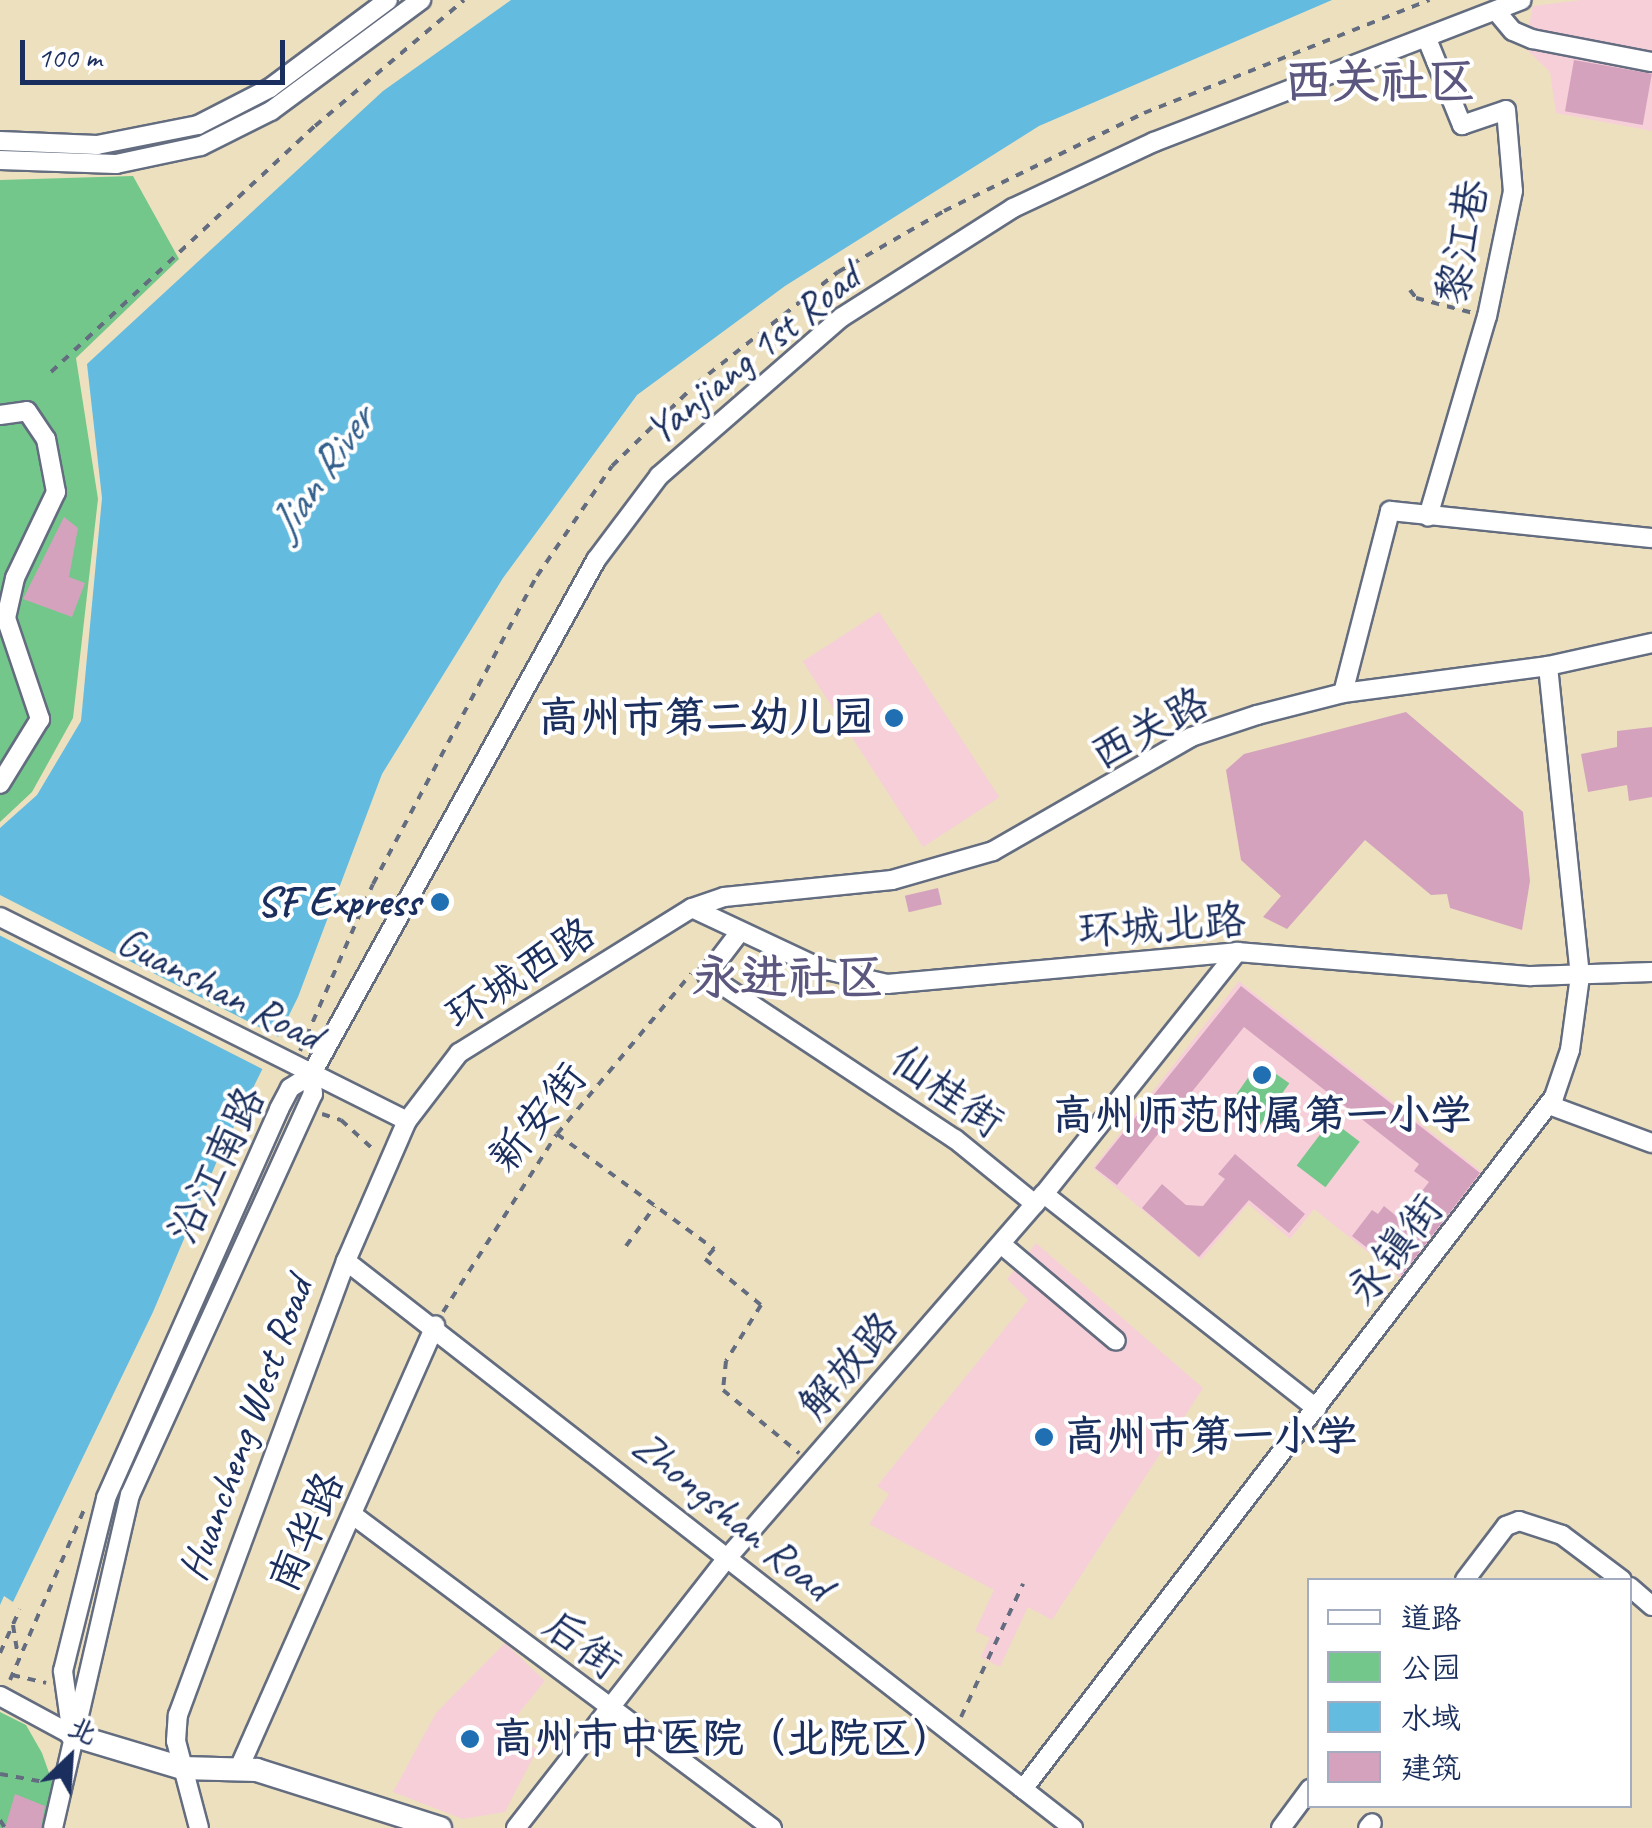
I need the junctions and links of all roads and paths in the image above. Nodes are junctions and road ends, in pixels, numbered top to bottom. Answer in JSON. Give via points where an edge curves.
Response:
{"nodes":[{"id":1,"x":388,"y":0,"type":"edge"},
{"id":2,"x":421,"y":0,"type":"edge"},
{"id":3,"x":464,"y":0,"type":"edge"},
{"id":4,"x":1428,"y":0,"type":"edge"},
{"id":5,"x":1522,"y":0,"type":"edge"},
{"id":6,"x":1496,"y":11,"type":"junction"},
{"id":7,"x":1428,"y":39,"type":"junction"},
{"id":8,"x":1652,"y":62,"type":"edge"},
{"id":9,"x":0,"y":141,"type":"edge"},
{"id":10,"x":0,"y":160,"type":"edge"},
{"id":11,"x":1410,"y":290,"type":"dead end"},
{"id":12,"x":1487,"y":316,"type":"junction"},
{"id":13,"x":52,"y":372,"type":"dead end"},
{"id":14,"x":0,"y":415,"type":"edge"},
{"id":15,"x":1428,"y":516,"type":"junction"},
{"id":16,"x":1652,"y":538,"type":"edge"},
{"id":17,"x":1652,"y":643,"type":"edge"},
{"id":18,"x":1548,"y":666,"type":"junction"},
{"id":19,"x":1342,"y":693,"type":"junction"},
{"id":20,"x":0,"y":784,"type":"edge"},
{"id":21,"x":692,"y":908,"type":"junction"},
{"id":22,"x":0,"y":917,"type":"edge"},
{"id":23,"x":739,"y":933,"type":"junction"},
{"id":24,"x":1237,"y":952,"type":"junction"},
{"id":25,"x":1652,"y":972,"type":"edge"},
{"id":26,"x":707,"y":976,"type":"junction"},
{"id":27,"x":1580,"y":976,"type":"junction"},
{"id":28,"x":288,"y":1063,"type":"junction"},
{"id":29,"x":311,"y":1075,"type":"junction"},
{"id":30,"x":1549,"y":1105,"type":"junction"},
{"id":31,"x":314,"y":1118,"type":"dead end"},
{"id":32,"x":407,"y":1120,"type":"junction"},
{"id":33,"x":557,"y":1134,"type":"junction"},
{"id":34,"x":1652,"y":1142,"type":"edge"},
{"id":35,"x":388,"y":1164,"type":"junction"},
{"id":36,"x":1040,"y":1199,"type":"junction"},
{"id":37,"x":654,"y":1206,"type":"junction"},
{"id":38,"x":1000,"y":1244,"type":"junction"},
{"id":39,"x":626,"y":1246,"type":"dead end"},
{"id":40,"x":346,"y":1261,"type":"junction"},
{"id":41,"x":435,"y":1325,"type":"junction"},
{"id":42,"x":1116,"y":1341,"type":"dead end"},
{"id":43,"x":1317,"y":1409,"type":"junction"},
{"id":44,"x":810,"y":1462,"type":"junction"},
{"id":45,"x":353,"y":1515,"type":"junction"},
{"id":46,"x":728,"y":1557,"type":"junction"},
{"id":47,"x":1466,"y":1578,"type":"edge"},
{"id":48,"x":1619,"y":1578,"type":"edge"},
{"id":49,"x":1023,"y":1584,"type":"dead end"},
{"id":50,"x":1632,"y":1589,"type":"edge"},
{"id":51,"x":1652,"y":1606,"type":"edge"},
{"id":52,"x":20,"y":1609,"type":"dead end"},
{"id":53,"x":13,"y":1625,"type":"junction"},
{"id":54,"x":0,"y":1653,"type":"edge"},
{"id":55,"x":18,"y":1660,"type":"dead end"},
{"id":56,"x":12,"y":1675,"type":"dead end"},
{"id":57,"x":50,"y":1684,"type":"dead end"},
{"id":58,"x":0,"y":1696,"type":"edge"},
{"id":59,"x":606,"y":1707,"type":"junction"},
{"id":60,"x":952,"y":1734,"type":"junction"},
{"id":61,"x":72,"y":1735,"type":"junction"},
{"id":62,"x":240,"y":1766,"type":"junction"},
{"id":63,"x":182,"y":1768,"type":"junction"},
{"id":64,"x":0,"y":1774,"type":"edge"},
{"id":65,"x":64,"y":1786,"type":"junction"},
{"id":66,"x":1023,"y":1789,"type":"junction"},
{"id":67,"x":1307,"y":1793,"type":"edge"},
{"id":68,"x":0,"y":1820,"type":"edge"},
{"id":69,"x":5,"y":1828,"type":"edge"},
{"id":70,"x":53,"y":1828,"type":"edge"},
{"id":71,"x":199,"y":1828,"type":"edge"},
{"id":72,"x":440,"y":1828,"type":"edge"},
{"id":73,"x":516,"y":1828,"type":"edge"},
{"id":74,"x":772,"y":1828,"type":"edge"},
{"id":75,"x":1073,"y":1828,"type":"edge"},
{"id":76,"x":1281,"y":1828,"type":"edge"}],
"edges":[{"from":1,"to":9,"type":"street","via":[[279,82],[198,124],[97,146]]},
{"from":2,"to":10,"type":"street","via":[[271,111],[201,146],[116,164]]},
{"from":3,"to":13,"type":"path","via":[[315,126]]},
{"from":4,"to":28,"type":"path","via":[[1175,100],[944,210],[838,272],[696,384],[612,466],[546,561],[373,884],[308,1041]]},
{"from":5,"to":6,"type":"street","name":"Yanjiang 1st Road"},
{"from":6,"to":7,"type":"street","name":"Yanjiang 1st Road"},
{"from":6,"to":8,"type":"street","via":[[1532,40]]},
{"from":7,"to":12,"type":"street","name":"黎江巷","via":[[1462,125],[1506,110],[1513,191]]},
{"from":7,"to":29,"type":"street","name":"Yanjiang 1st Road","via":[[1154,142],[1012,208],[842,317],[686,450],[596,560]]},
{"from":11,"to":12,"type":"path","via":[[1416,298]]},
{"from":12,"to":15,"type":"street","name":"黎江巷"},
{"from":14,"to":20,"type":"street","via":[[27,411],[46,439],[56,492],[15,578],[6,618],[40,720]]},
{"from":15,"to":16,"type":"street"},
{"from":15,"to":19,"type":"street","via":[[1387,513]]},
{"from":17,"to":18,"type":"street","name":"西关路"},
{"from":18,"to":19,"type":"street","name":"西关路"},
{"from":18,"to":27,"type":"street","name":"永镇街"},
{"from":19,"to":21,"type":"street","name":"西关路","via":[[1192,737],[992,850],[892,880],[762,890]]},
{"from":21,"to":23,"type":"street","name":"环城北路"},
{"from":21,"to":32,"type":"street","name":"环城西路","via":[[459,1053]]},
{"from":22,"to":28,"type":"street","name":"Guanshan Road"},
{"from":23,"to":24,"type":"street","name":"环城北路","via":[[822,969],[887,984]]},
{"from":23,"to":26,"type":"street"},
{"from":24,"to":27,"type":"street","name":"环城北路"},
{"from":24,"to":36,"type":"street","name":"解放路"},
{"from":25,"to":27,"type":"street","name":"环城北路"},
{"from":26,"to":33,"type":"path","name":"新安街","via":[[694,970]]},
{"from":26,"to":36,"type":"street","name":"仙桂街"},
{"from":27,"to":30,"type":"street","name":"永镇街","via":[[1570,1050]]},
{"from":28,"to":29,"type":"street","name":"Guanshan Road"},
{"from":29,"to":32,"type":"street","name":"Guanshan Road"},
{"from":29,"to":61,"type":"street","name":"沿江南路","via":[[290,1088],[279,1109],[106,1498],[64,1671]]},
{"from":30,"to":34,"type":"street"},
{"from":30,"to":43,"type":"street","name":"永镇街"},
{"from":31,"to":35,"type":"path","via":[[342,1120]]},
{"from":32,"to":35,"type":"street","name":"Huancheng West Road"},
{"from":33,"to":37,"type":"path"},
{"from":33,"to":41,"type":"path","name":"新安街"},
{"from":35,"to":40,"type":"street","name":"Huancheng West Road"},
{"from":36,"to":38,"type":"street","name":"解放路"},
{"from":36,"to":43,"type":"street","name":"仙桂街"},
{"from":37,"to":39,"type":"path"},
{"from":37,"to":44,"type":"path","via":[[714,1248],[705,1259],[761,1305],[726,1361],[723,1390]]},
{"from":38,"to":42,"type":"street"},
{"from":38,"to":44,"type":"street","name":"解放路"},
{"from":40,"to":41,"type":"street","name":"Zhongshan Road"},
{"from":40,"to":63,"type":"street","name":"Huancheng West Road","via":[[178,1715]]},
{"from":41,"to":45,"type":"street","name":"南华路"},
{"from":41,"to":46,"type":"street","name":"Zhongshan Road"},
{"from":43,"to":66,"type":"street","name":"永镇街"},
{"from":44,"to":46,"type":"street","name":"解放路"},
{"from":45,"to":59,"type":"street","name":"后街"},
{"from":45,"to":62,"type":"street","name":"南华路"},
{"from":46,"to":59,"type":"street","name":"解放路"},
{"from":46,"to":60,"type":"street","name":"Zhongshan Road"},
{"from":47,"to":48,"type":"street","via":[[1506,1526],[1520,1520],[1562,1535]]},
{"from":49,"to":60,"type":"path"},
{"from":50,"to":51,"type":"street"},
{"from":52,"to":53,"type":"path"},
{"from":53,"to":54,"type":"path"},
{"from":53,"to":55,"type":"path"},
{"from":56,"to":57,"type":"path"},
{"from":58,"to":61,"type":"street"},
{"from":59,"to":73,"type":"street","name":"解放路"},
{"from":59,"to":74,"type":"street","name":"后街"},
{"from":60,"to":66,"type":"street","name":"Zhongshan Road"},
{"from":61,"to":63,"type":"main road"},
{"from":61,"to":65,"type":"street","name":"沿江南路"},
{"from":62,"to":63,"type":"main road"},
{"from":62,"to":72,"type":"main road"},
{"from":63,"to":71,"type":"street","name":"Huancheng West Road"},
{"from":64,"to":65,"type":"path"},
{"from":65,"to":70,"type":"street","name":"沿江南路"},
{"from":66,"to":75,"type":"street","name":"Zhongshan Road"},
{"from":67,"to":76,"type":"street"},
{"from":68,"to":69,"type":"path"}]}
